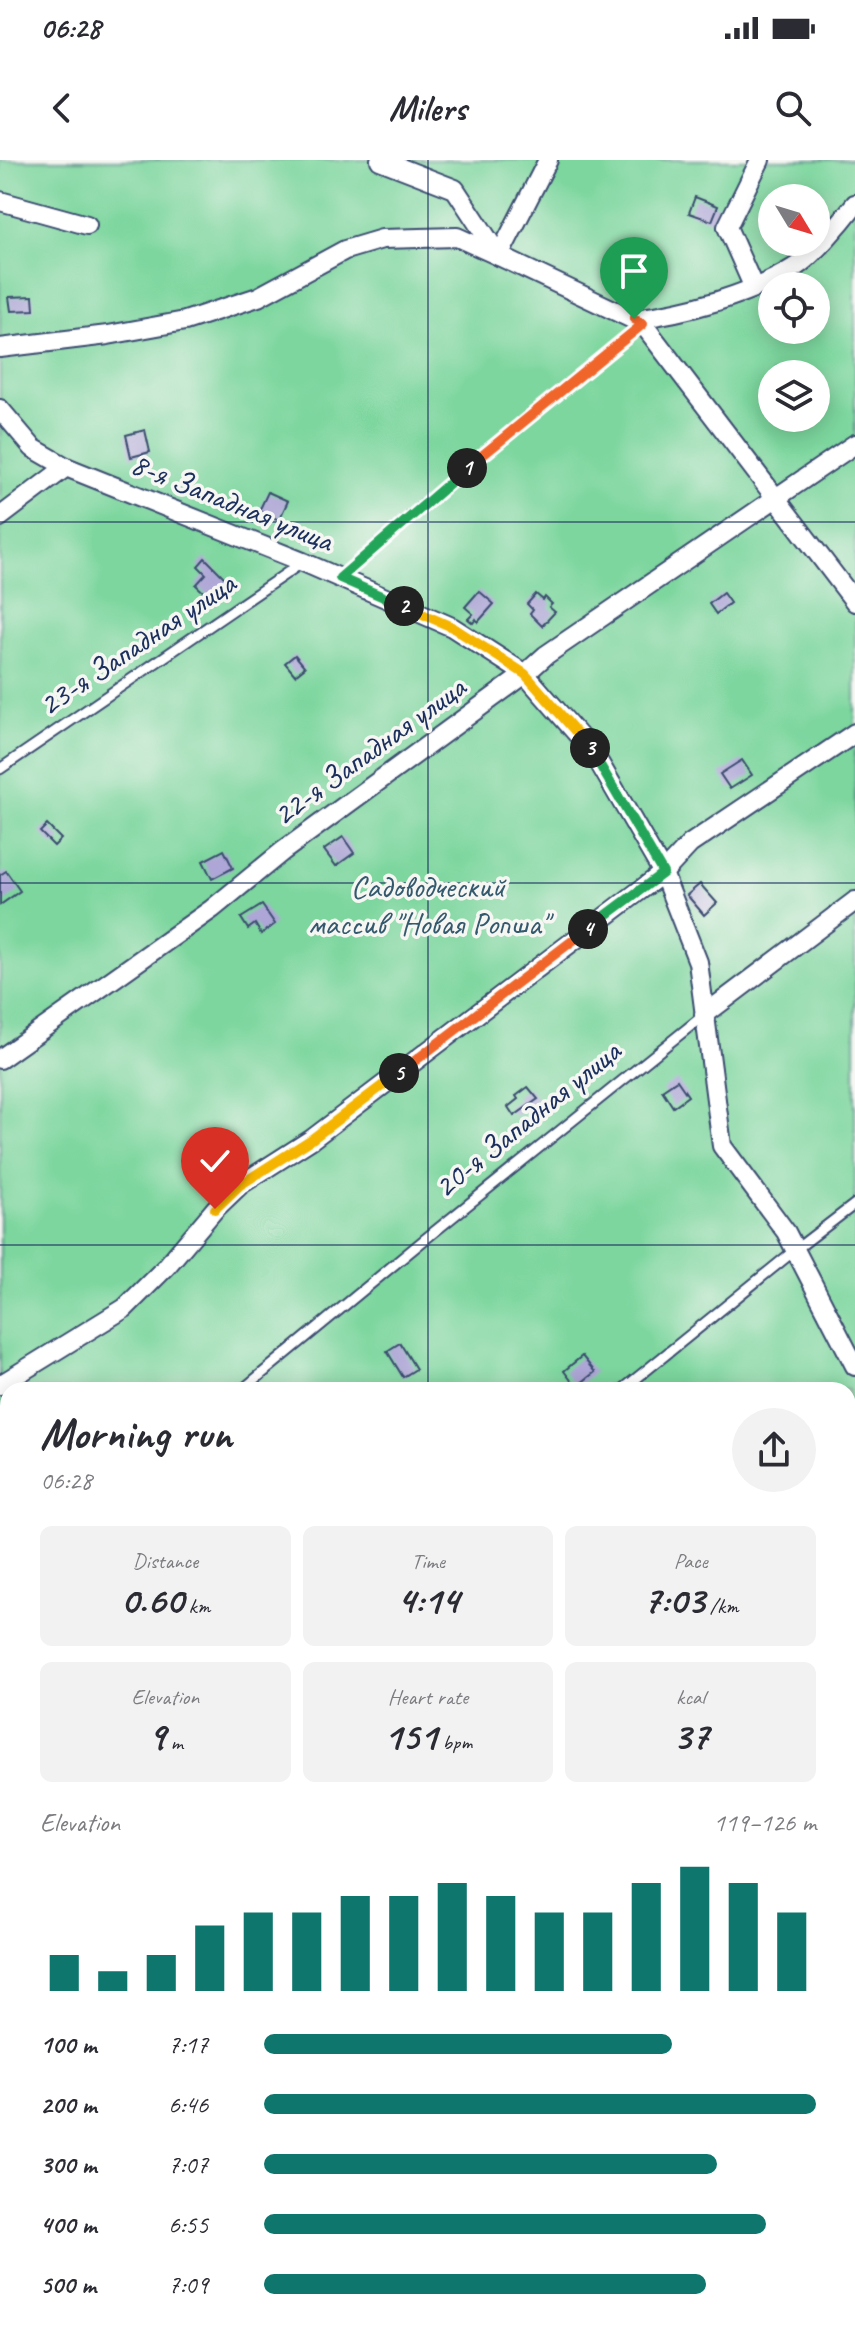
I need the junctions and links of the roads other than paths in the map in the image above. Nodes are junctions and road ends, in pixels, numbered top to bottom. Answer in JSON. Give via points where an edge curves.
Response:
{"nodes":[{"id":1,"x":380,"y":160,"type":"edge"},
{"id":2,"x":548,"y":160,"type":"edge"},
{"id":3,"x":760,"y":160,"type":"edge"},
{"id":4,"x":0,"y":201,"type":"edge"},
{"id":5,"x":855,"y":204,"type":"edge"},
{"id":6,"x":87,"y":225,"type":"dead end"},
{"id":7,"x":499,"y":256,"type":"junction"},
{"id":8,"x":754,"y":288,"type":"junction"},
{"id":9,"x":639,"y":321,"type":"junction"},
{"id":10,"x":0,"y":348,"type":"edge"},
{"id":11,"x":0,"y":409,"type":"edge"},
{"id":12,"x":855,"y":444,"type":"edge"},
{"id":13,"x":66,"y":467,"type":"junction"},
{"id":14,"x":777,"y":497,"type":"junction"},
{"id":15,"x":0,"y":517,"type":"edge"},
{"id":16,"x":303,"y":562,"type":"junction"},
{"id":17,"x":340,"y":578,"type":"junction"},
{"id":18,"x":855,"y":602,"type":"edge"},
{"id":19,"x":525,"y":674,"type":"junction"},
{"id":20,"x":855,"y":733,"type":"edge"},
{"id":21,"x":0,"y":769,"type":"edge"},
{"id":22,"x":663,"y":873,"type":"junction"},
{"id":23,"x":855,"y":901,"type":"edge"},
{"id":24,"x":704,"y":1015,"type":"junction"},
{"id":25,"x":0,"y":1059,"type":"edge"},
{"id":26,"x":855,"y":1204,"type":"edge"},
{"id":27,"x":795,"y":1250,"type":"junction"},
{"id":28,"x":855,"y":1366,"type":"edge"},
{"id":29,"x":5,"y":1382,"type":"edge"},
{"id":30,"x":252,"y":1382,"type":"edge"},
{"id":31,"x":632,"y":1382,"type":"edge"}],
"edges":[{"from":1,"to":7,"type":"street","via":[[455,189]]},
{"from":2,"to":7,"type":"street"},
{"from":3,"to":8,"type":"street","via":[[727,227]]},
{"from":4,"to":6,"type":"street"},
{"from":5,"to":8,"type":"street","via":[[797,266]]},
{"from":7,"to":9,"type":"street"},
{"from":7,"to":10,"type":"street","via":[[457,237],[382,239],[345,250],[258,297],[185,321]]},
{"from":8,"to":9,"type":"street"},
{"from":9,"to":14,"type":"street"},
{"from":9,"to":17,"type":"lane"},
{"from":11,"to":13,"type":"street","name":"8-я Западная улица","via":[[33,448]]},
{"from":12,"to":14,"type":"street","name":"22-я Западная улица"},
{"from":13,"to":15,"type":"street"},
{"from":13,"to":16,"type":"street","name":"8-я Западная улица"},
{"from":14,"to":18,"type":"street"},
{"from":14,"to":19,"type":"street","name":"22-я Западная улица"},
{"from":16,"to":17,"type":"street","name":"8-я Западная улица"},
{"from":16,"to":21,"type":"lane","name":"23-я Западная улица"},
{"from":17,"to":19,"type":"street","name":"8-я Западная улица","via":[[452,627]]},
{"from":19,"to":22,"type":"street","name":"8-я Западная улица","via":[[593,752]]},
{"from":19,"to":25,"type":"street","name":"22-я Западная улица","via":[[212,909]]},
{"from":20,"to":22,"type":"street","via":[[690,844]]},
{"from":22,"to":24,"type":"street","name":"8-я Западная улица","via":[[698,962]]},
{"from":22,"to":29,"type":"street","via":[[312,1139],[240,1185],[125,1308]]},
{"from":23,"to":24,"type":"street","name":"20-я Западная улица"},
{"from":24,"to":27,"type":"street","name":"8-я Западная улица","via":[[722,1146]]},
{"from":24,"to":30,"type":"lane","name":"20-я Западная улица"},
{"from":26,"to":27,"type":"lane"},
{"from":27,"to":28,"type":"street","name":"8-я Западная улица"},
{"from":27,"to":31,"type":"lane"}]}
